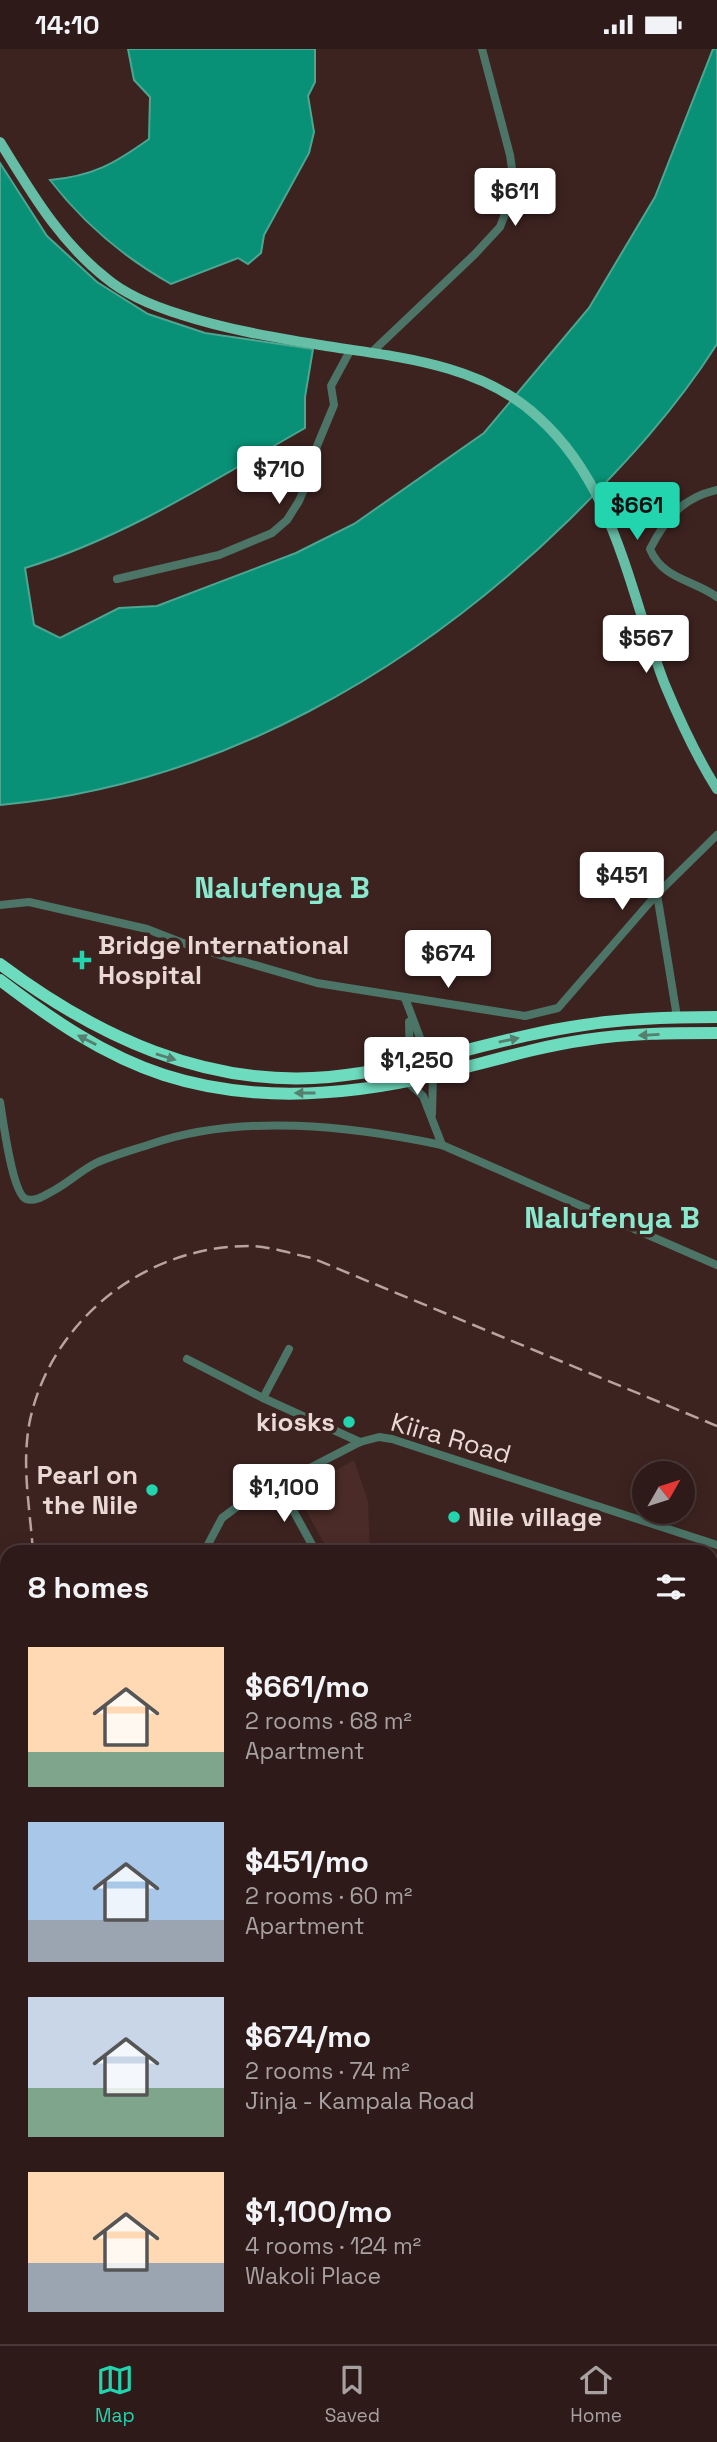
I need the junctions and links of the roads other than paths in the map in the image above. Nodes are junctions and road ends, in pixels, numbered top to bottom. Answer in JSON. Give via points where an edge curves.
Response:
{"nodes":[{"id":1,"x":482,"y":49,"type":"edge"},
{"id":2,"x":0,"y":142,"type":"edge"},
{"id":3,"x":351,"y":349,"type":"junction"},
{"id":4,"x":372,"y":352,"type":"junction"},
{"id":5,"x":717,"y":490,"type":"edge"},
{"id":6,"x":117,"y":579,"type":"dead end"},
{"id":7,"x":717,"y":597,"type":"edge"},
{"id":8,"x":717,"y":789,"type":"edge"},
{"id":9,"x":717,"y":835,"type":"edge"},
{"id":10,"x":657,"y":894,"type":"junction"},
{"id":11,"x":0,"y":905,"type":"edge"},
{"id":12,"x":0,"y":964,"type":"edge"},
{"id":13,"x":0,"y":980,"type":"edge"},
{"id":14,"x":405,"y":998,"type":"junction"},
{"id":15,"x":410,"y":1017,"type":"junction"},
{"id":16,"x":677,"y":1017,"type":"junction"},
{"id":17,"x":717,"y":1017,"type":"edge"},
{"id":18,"x":717,"y":1033,"type":"edge"},
{"id":19,"x":428,"y":1059,"type":"junction"},
{"id":20,"x":410,"y":1065,"type":"junction"},
{"id":21,"x":433,"y":1076,"type":"junction"},
{"id":22,"x":407,"y":1081,"type":"junction"},
{"id":23,"x":0,"y":1102,"type":"edge"},
{"id":24,"x":432,"y":1120,"type":"junction"},
{"id":25,"x":442,"y":1145,"type":"junction"},
{"id":26,"x":717,"y":1265,"type":"edge"},
{"id":27,"x":289,"y":1349,"type":"dead end"},
{"id":28,"x":187,"y":1359,"type":"dead end"},
{"id":29,"x":263,"y":1398,"type":"junction"},
{"id":30,"x":360,"y":1442,"type":"junction"},
{"id":31,"x":278,"y":1483,"type":"junction"},
{"id":32,"x":208,"y":1545,"type":"edge"},
{"id":33,"x":312,"y":1545,"type":"edge"},
{"id":34,"x":717,"y":1545,"type":"edge"}],
"edges":[{"from":1,"to":4,"type":"street","via":[[510,155],[510,201],[500,226],[475,254]]},
{"from":2,"to":3,"type":"main road","via":[[52,225],[108,280],[133,296],[196,320]]},
{"from":3,"to":4,"type":"main road"},
{"from":3,"to":6,"type":"street","via":[[331,386],[334,405],[312,471],[287,520],[272,533],[219,555]]},
{"from":4,"to":8,"type":"main road","via":[[416,359],[490,385],[539,417],[573,455],[618,541],[665,684]]},
{"from":5,"to":7,"type":"street","via":[[683,503],[650,549],[672,575]]},
{"from":9,"to":10,"type":"street"},
{"from":10,"to":14,"type":"street","via":[[558,1008],[515,1015]]},
{"from":10,"to":16,"type":"street"},
{"from":11,"to":14,"type":"street","via":[[29,902],[105,919],[148,929],[265,970]]},
{"from":12,"to":20,"type":"highway","one_way":true,"via":[[87,1023],[145,1051],[212,1069],[297,1078]]},
{"from":22,"to":13,"type":"highway","one_way":true,"via":[[330,1092],[246,1092],[208,1086],[152,1071],[79,1036]]},
{"from":14,"to":15,"type":"street"},
{"from":15,"to":19,"type":"street"},
{"from":15,"to":20,"type":"street"},
{"from":16,"to":17,"type":"highway"},
{"from":19,"to":16,"type":"highway","one_way":true,"via":[[583,1025]]},
{"from":18,"to":21,"type":"highway","one_way":true,"via":[[584,1040]]},
{"from":19,"to":20,"type":"highway"},
{"from":21,"to":22,"type":"highway"},
{"from":21,"to":24,"type":"street"},
{"from":22,"to":24,"type":"street","via":[[423,1095]]},
{"from":23,"to":25,"type":"street","via":[[20,1194],[26,1199],[40,1198],[96,1163],[158,1142],[217,1130],[295,1127],[395,1135]]},
{"from":24,"to":25,"type":"street"},
{"from":25,"to":26,"type":"street"},
{"from":27,"to":29,"type":"street"},
{"from":28,"to":29,"type":"street"},
{"from":29,"to":30,"type":"street"},
{"from":30,"to":31,"type":"street","name":"Kiira Road"},
{"from":30,"to":34,"type":"street","name":"Kiira Road","via":[[393,1439]]},
{"from":31,"to":32,"type":"street","name":"Kiira Road","via":[[222,1518]]},
{"from":31,"to":33,"type":"street"}]}
